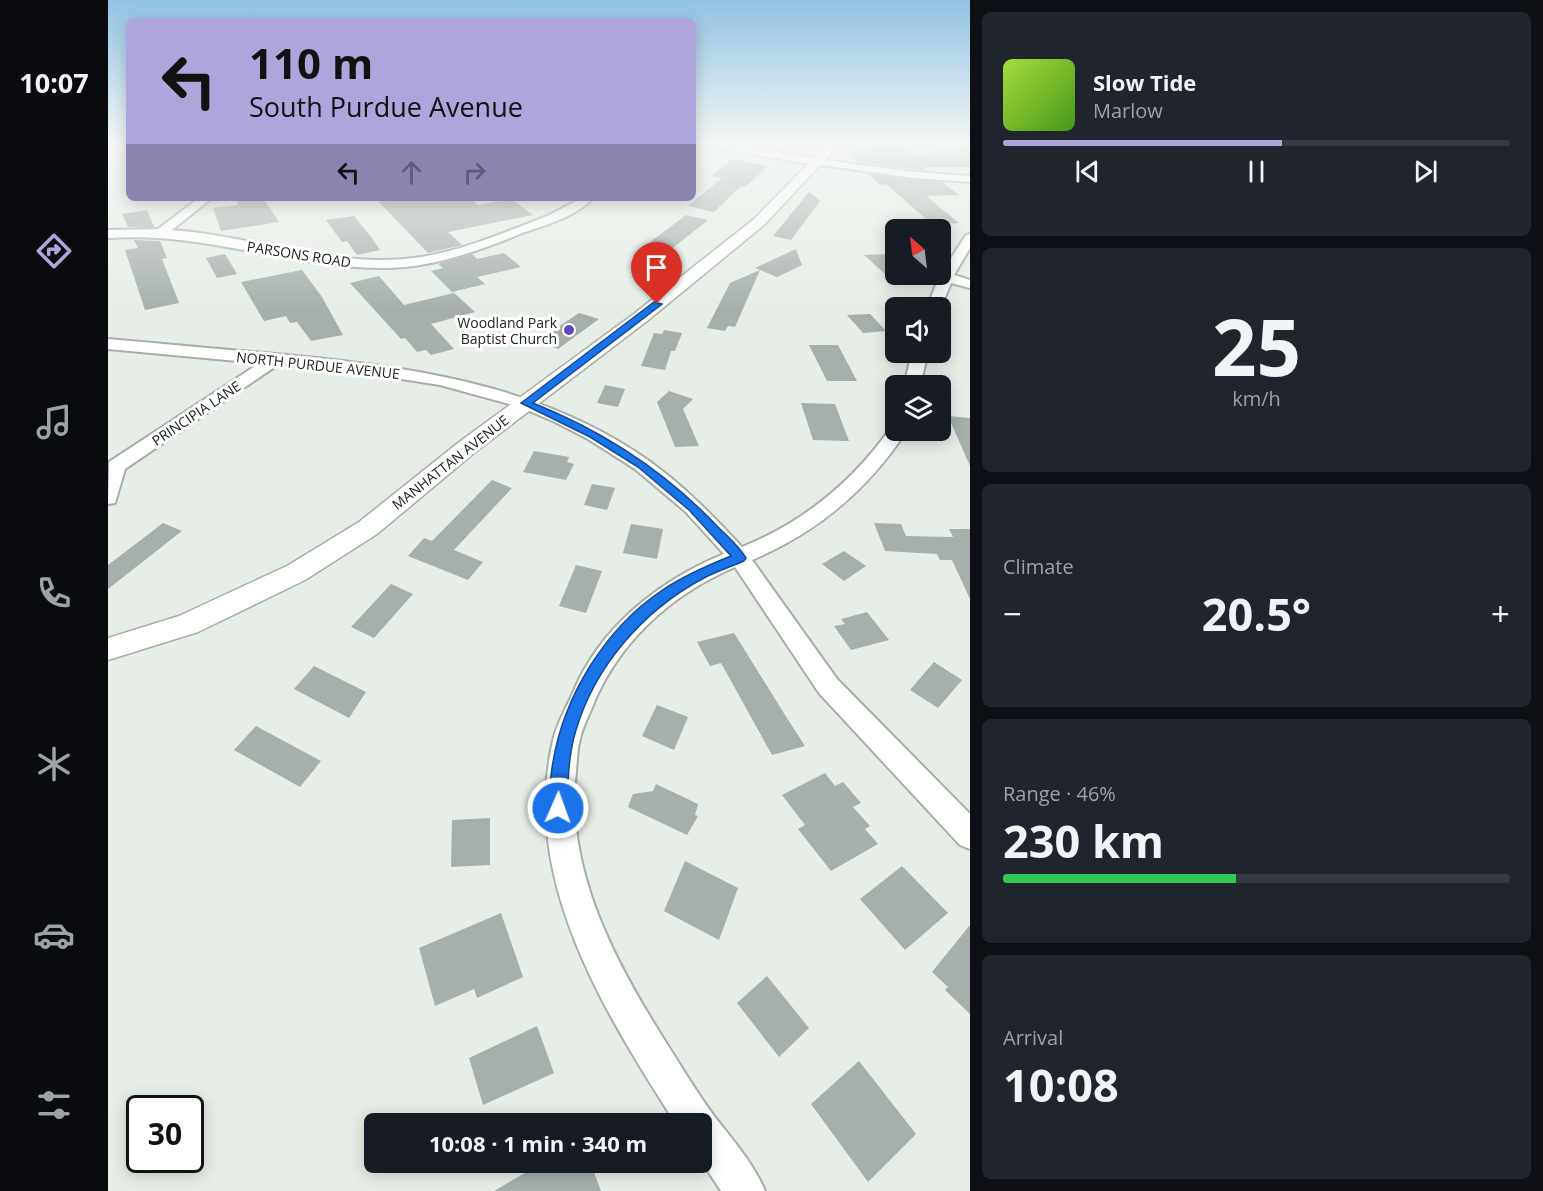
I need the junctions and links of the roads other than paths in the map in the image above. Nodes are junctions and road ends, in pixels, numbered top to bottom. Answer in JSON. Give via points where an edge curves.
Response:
{"nodes":[{"id":1,"x":782,"y":199,"type":"edge"},
{"id":2,"x":202,"y":201,"type":"edge"},
{"id":3,"x":582,"y":201,"type":"edge"},
{"id":4,"x":161,"y":233,"type":"junction"},
{"id":5,"x":108,"y":234,"type":"edge"},
{"id":6,"x":970,"y":238,"type":"edge"},
{"id":7,"x":951,"y":269,"type":"edge"},
{"id":8,"x":951,"y":278,"type":"edge"},
{"id":9,"x":970,"y":284,"type":"edge"},
{"id":10,"x":108,"y":344,"type":"edge"},
{"id":11,"x":276,"y":359,"type":"junction"},
{"id":12,"x":526,"y":403,"type":"junction"},
{"id":13,"x":890,"y":441,"type":"edge"},
{"id":14,"x":112,"y":469,"type":"edge"},
{"id":15,"x":108,"y":498,"type":"edge"},
{"id":16,"x":740,"y":558,"type":"junction"},
{"id":17,"x":108,"y":649,"type":"edge"},
{"id":18,"x":970,"y":835,"type":"edge"},
{"id":19,"x":691,"y":1113,"type":"edge"},
{"id":20,"x":712,"y":1144,"type":"edge"},
{"id":21,"x":745,"y":1191,"type":"edge"}],
"edges":[{"from":1,"to":12,"type":"street","name":"MANHATTAN AVENUE","via":[[759,222],[641,317]]},
{"from":2,"to":4,"type":"street"},
{"from":3,"to":4,"type":"street","name":"PARSONS ROAD","via":[[466,251],[401,263],[318,259]]},
{"from":4,"to":5,"type":"street","name":"PARSONS ROAD"},
{"from":6,"to":7,"type":"street"},
{"from":8,"to":9,"type":"street"},
{"from":10,"to":11,"type":"street","name":"NORTH PURDUE AVENUE"},
{"from":11,"to":12,"type":"street","name":"NORTH PURDUE AVENUE","via":[[441,380]]},
{"from":11,"to":14,"type":"street","name":"PRINCIPIA LANE"},
{"from":12,"to":16,"type":"street","name":"NORTH PURDUE AVENUE","via":[[594,435],[642,465],[693,507]]},
{"from":12,"to":17,"type":"street","name":"MANHATTAN AVENUE","via":[[368,528],[296,573],[188,624]]},
{"from":13,"to":16,"type":"street","via":[[847,492],[812,519]]},
{"from":14,"to":15,"type":"street","name":"PRINCIPIA LANE"},
{"from":16,"to":18,"type":"street","name":"NORTH PURDUE AVENUE","via":[[828,686]]},
{"from":16,"to":19,"type":"street","via":[[698,575],[664,596],[629,627],[600,663],[578,701],[567,732],[558,793],[561,848],[584,922],[618,996]]},
{"from":20,"to":21,"type":"street"}]}
